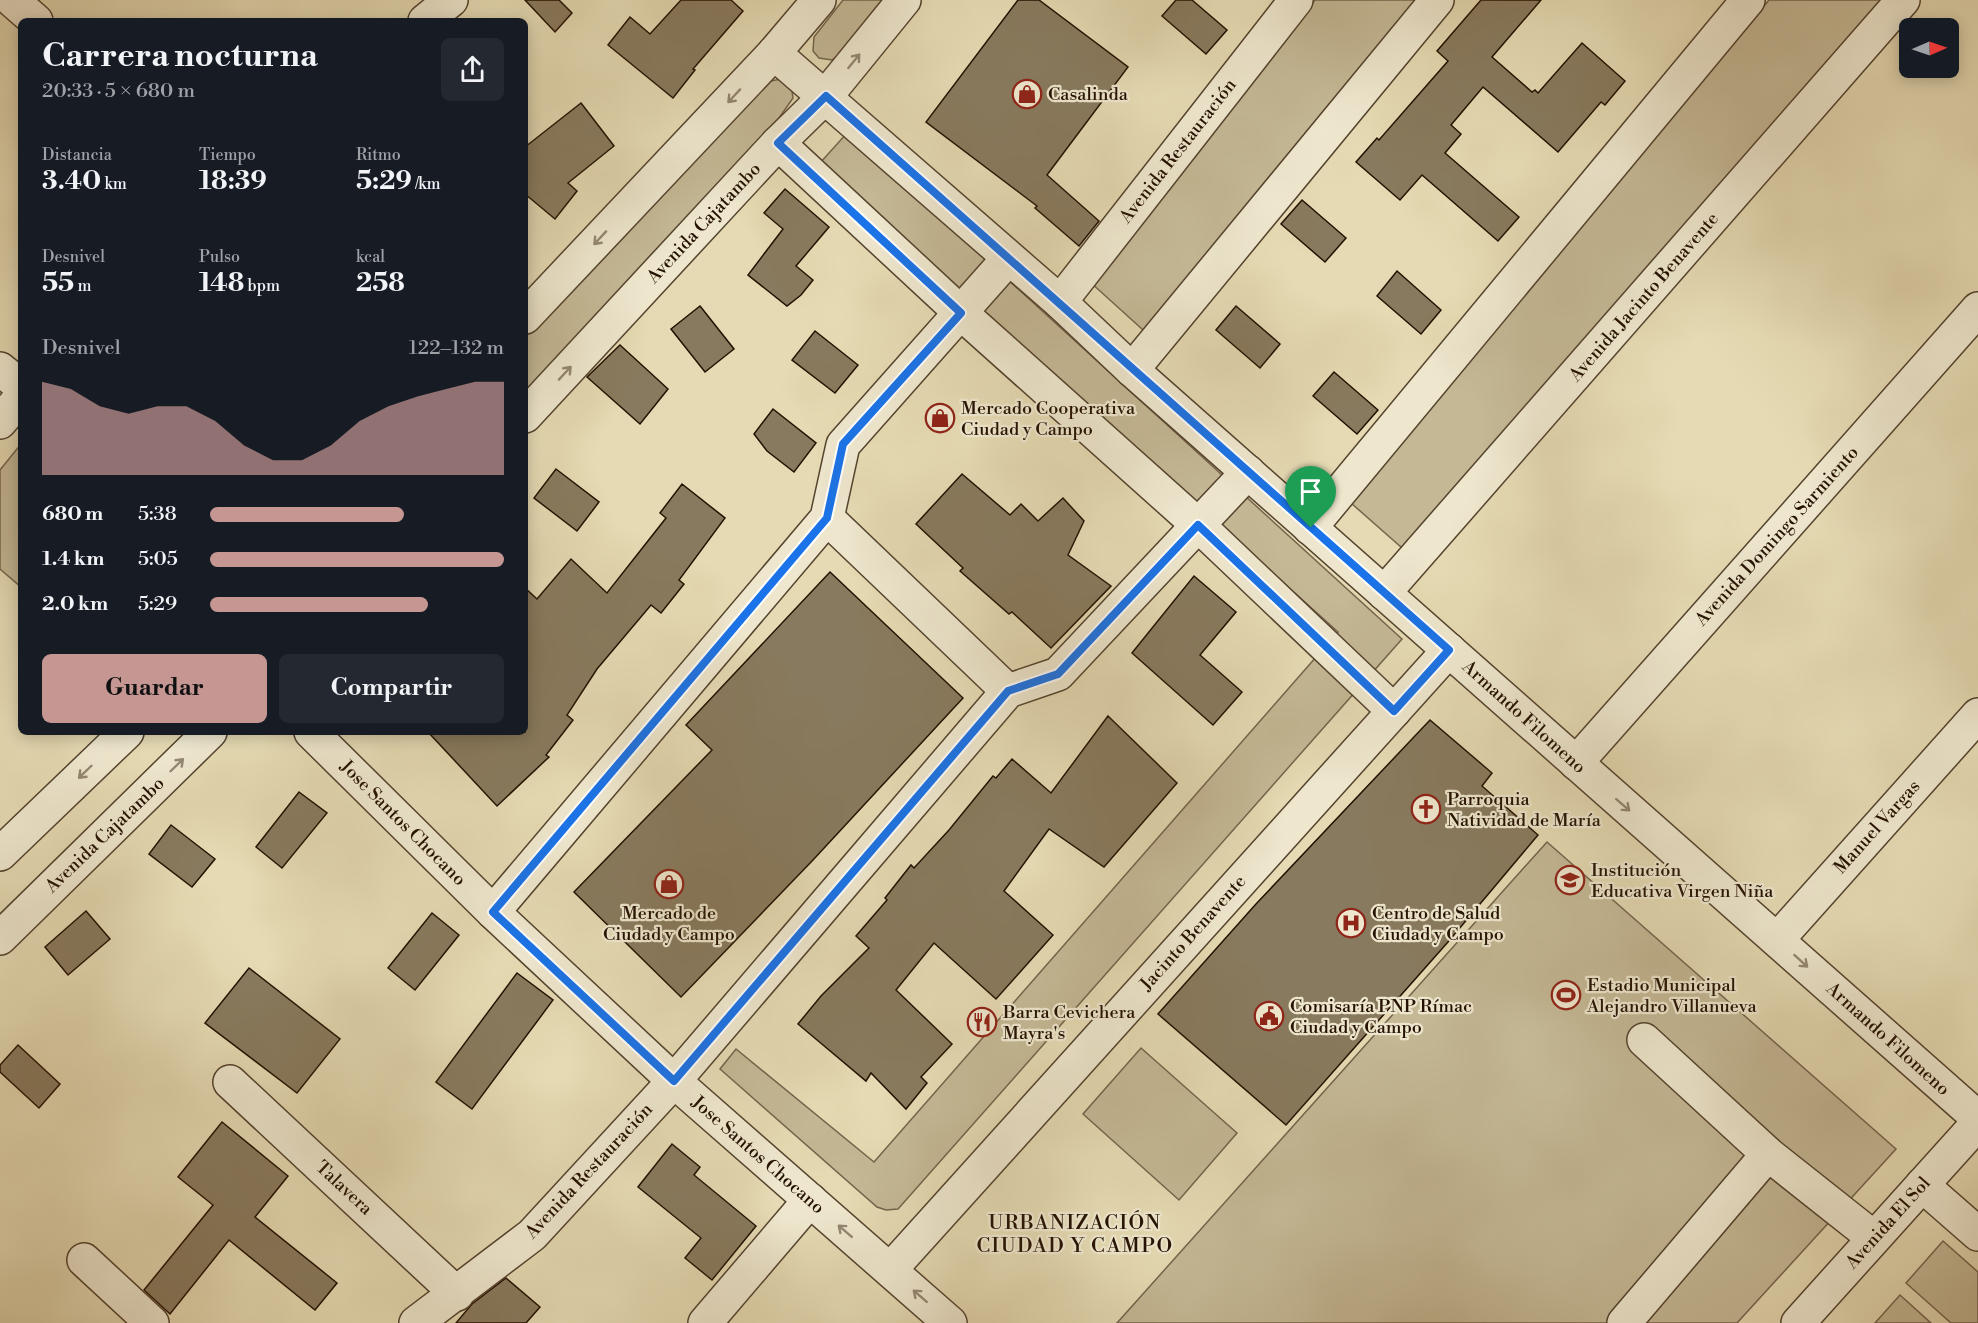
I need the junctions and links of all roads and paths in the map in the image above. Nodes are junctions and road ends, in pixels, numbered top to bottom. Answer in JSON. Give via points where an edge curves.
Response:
{"nodes":[{"id":1,"x":12,"y":0,"type":"edge"},
{"id":2,"x":819,"y":0,"type":"edge"},
{"id":3,"x":904,"y":0,"type":"edge"},
{"id":4,"x":1296,"y":0,"type":"edge"},
{"id":5,"x":1437,"y":0,"type":"edge"},
{"id":6,"x":1748,"y":0,"type":"edge"},
{"id":7,"x":1903,"y":0,"type":"edge"},
{"id":8,"x":33,"y":18,"type":"edge"},
{"id":9,"x":774,"y":53,"type":"junction"},
{"id":10,"x":826,"y":96,"type":"junction"},
{"id":11,"x":778,"y":143,"type":"junction"},
{"id":12,"x":1008,"y":259,"type":"junction"},
{"id":13,"x":1060,"y":302,"type":"junction"},
{"id":14,"x":1978,"y":309,"type":"edge"},
{"id":15,"x":961,"y":313,"type":"junction"},
{"id":16,"x":528,"y":314,"type":"edge"},
{"id":17,"x":0,"y":369,"type":"edge"},
{"id":18,"x":1132,"y":370,"type":"junction"},
{"id":19,"x":18,"y":384,"type":"edge"},
{"id":20,"x":18,"y":400,"type":"edge"},
{"id":21,"x":528,"y":413,"type":"edge"},
{"id":22,"x":0,"y":422,"type":"edge"},
{"id":23,"x":1248,"y":472,"type":"junction"},
{"id":24,"x":827,"y":518,"type":"junction"},
{"id":25,"x":1198,"y":525,"type":"junction"},
{"id":26,"x":1311,"y":528,"type":"junction"},
{"id":27,"x":1384,"y":593,"type":"junction"},
{"id":28,"x":1449,"y":650,"type":"junction"},
{"id":29,"x":1008,"y":691,"type":"junction"},
{"id":30,"x":1394,"y":711,"type":"junction"},
{"id":31,"x":1978,"y":714,"type":"edge"},
{"id":32,"x":124,"y":735,"type":"edge"},
{"id":33,"x":207,"y":735,"type":"edge"},
{"id":34,"x":314,"y":735,"type":"edge"},
{"id":35,"x":1576,"y":763,"type":"junction"},
{"id":36,"x":0,"y":854,"type":"edge"},
{"id":37,"x":493,"y":912,"type":"junction"},
{"id":38,"x":0,"y":938,"type":"edge"},
{"id":39,"x":1777,"y":940,"type":"junction"},
{"id":40,"x":1644,"y":1040,"type":"dead end"},
{"id":41,"x":674,"y":1081,"type":"junction"},
{"id":42,"x":230,"y":1082,"type":"dead end"},
{"id":43,"x":1978,"y":1118,"type":"edge"},
{"id":44,"x":1978,"y":1123,"type":"edge"},
{"id":45,"x":1768,"y":1154,"type":"junction"},
{"id":46,"x":1922,"y":1185,"type":"junction"},
{"id":47,"x":810,"y":1200,"type":"junction"},
{"id":48,"x":1978,"y":1234,"type":"edge"},
{"id":49,"x":1874,"y":1238,"type":"junction"},
{"id":50,"x":84,"y":1260,"type":"dead end"},
{"id":51,"x":890,"y":1270,"type":"junction"},
{"id":52,"x":457,"y":1294,"type":"junction"},
{"id":53,"x":152,"y":1323,"type":"edge"},
{"id":54,"x":416,"y":1323,"type":"edge"},
{"id":55,"x":705,"y":1323,"type":"edge"},
{"id":56,"x":950,"y":1323,"type":"edge"},
{"id":57,"x":1624,"y":1323,"type":"edge"},
{"id":58,"x":1798,"y":1323,"type":"edge"}],
"edges":[{"from":1,"to":8,"type":"street"},
{"from":2,"to":9,"type":"street"},
{"from":10,"to":3,"type":"street","name":"Avenida Cajatambo","one_way":true},
{"from":4,"to":13,"type":"street","name":"Avenida Restauración"},
{"from":5,"to":18,"type":"street"},
{"from":6,"to":26,"type":"street"},
{"from":7,"to":27,"type":"street","name":"Avenida Jacinto Benavente"},
{"from":9,"to":10,"type":"street","name":"Armando Filomeno"},
{"from":9,"to":16,"type":"street","one_way":true},
{"from":10,"to":11,"type":"street","name":"Avenida Cajatambo"},
{"from":10,"to":12,"type":"street","name":"Armando Filomeno"},
{"from":11,"to":15,"type":"street"},
{"from":21,"to":11,"type":"street","name":"Avenida Cajatambo","one_way":true},
{"from":12,"to":13,"type":"street","name":"Armando Filomeno"},
{"from":12,"to":15,"type":"street"},
{"from":13,"to":18,"type":"street","name":"Armando Filomeno"},
{"from":14,"to":35,"type":"street","name":"Avenida Domingo Sarmiento"},
{"from":15,"to":24,"type":"street","via":[[843,444]]},
{"from":15,"to":25,"type":"street"},
{"from":17,"to":19,"type":"street"},
{"from":18,"to":23,"type":"street","name":"Armando Filomeno"},
{"from":20,"to":22,"type":"street"},
{"from":23,"to":25,"type":"street"},
{"from":23,"to":26,"type":"street","name":"Armando Filomeno"},
{"from":24,"to":29,"type":"street"},
{"from":24,"to":37,"type":"street"},
{"from":25,"to":29,"type":"street","via":[[1058,674]]},
{"from":25,"to":30,"type":"street"},
{"from":26,"to":27,"type":"street","name":"Armando Filomeno"},
{"from":27,"to":28,"type":"street","name":"Armando Filomeno"},
{"from":28,"to":30,"type":"street","name":"Jacinto Benavente"},
{"from":28,"to":35,"type":"street","name":"Armando Filomeno"},
{"from":29,"to":41,"type":"street","name":"Avenida Restauración"},
{"from":30,"to":51,"type":"street","name":"Jacinto Benavente"},
{"from":31,"to":39,"type":"street","name":"Manuel Vargas"},
{"from":32,"to":36,"type":"street","one_way":true},
{"from":38,"to":33,"type":"street","name":"Avenida Cajatambo","one_way":true},
{"from":34,"to":37,"type":"street","name":"Jose Santos Chocano"},
{"from":35,"to":39,"type":"street","name":"Armando Filomeno","one_way":true},
{"from":37,"to":41,"type":"street","name":"Jose Santos Chocano"},
{"from":39,"to":43,"type":"street","name":"Armando Filomeno","one_way":true},
{"from":40,"to":45,"type":"street"},
{"from":41,"to":47,"type":"street","name":"Jose Santos Chocano"},
{"from":41,"to":52,"type":"street","name":"Avenida Restauración","via":[[532,1236]]},
{"from":42,"to":52,"type":"street","name":"Talavera"},
{"from":44,"to":46,"type":"street","name":"Avenida El Sol"},
{"from":45,"to":49,"type":"street"},
{"from":45,"to":57,"type":"street"},
{"from":46,"to":48,"type":"street"},
{"from":46,"to":49,"type":"street","name":"Avenida El Sol"},
{"from":51,"to":47,"type":"street","name":"Jose Santos Chocano","one_way":true},
{"from":47,"to":55,"type":"street"},
{"from":49,"to":58,"type":"street","name":"Avenida El Sol"},
{"from":50,"to":53,"type":"street"},
{"from":56,"to":51,"type":"street","name":"Jose Santos Chocano","one_way":true},
{"from":52,"to":54,"type":"street","name":"Avenida Restauración"}]}
